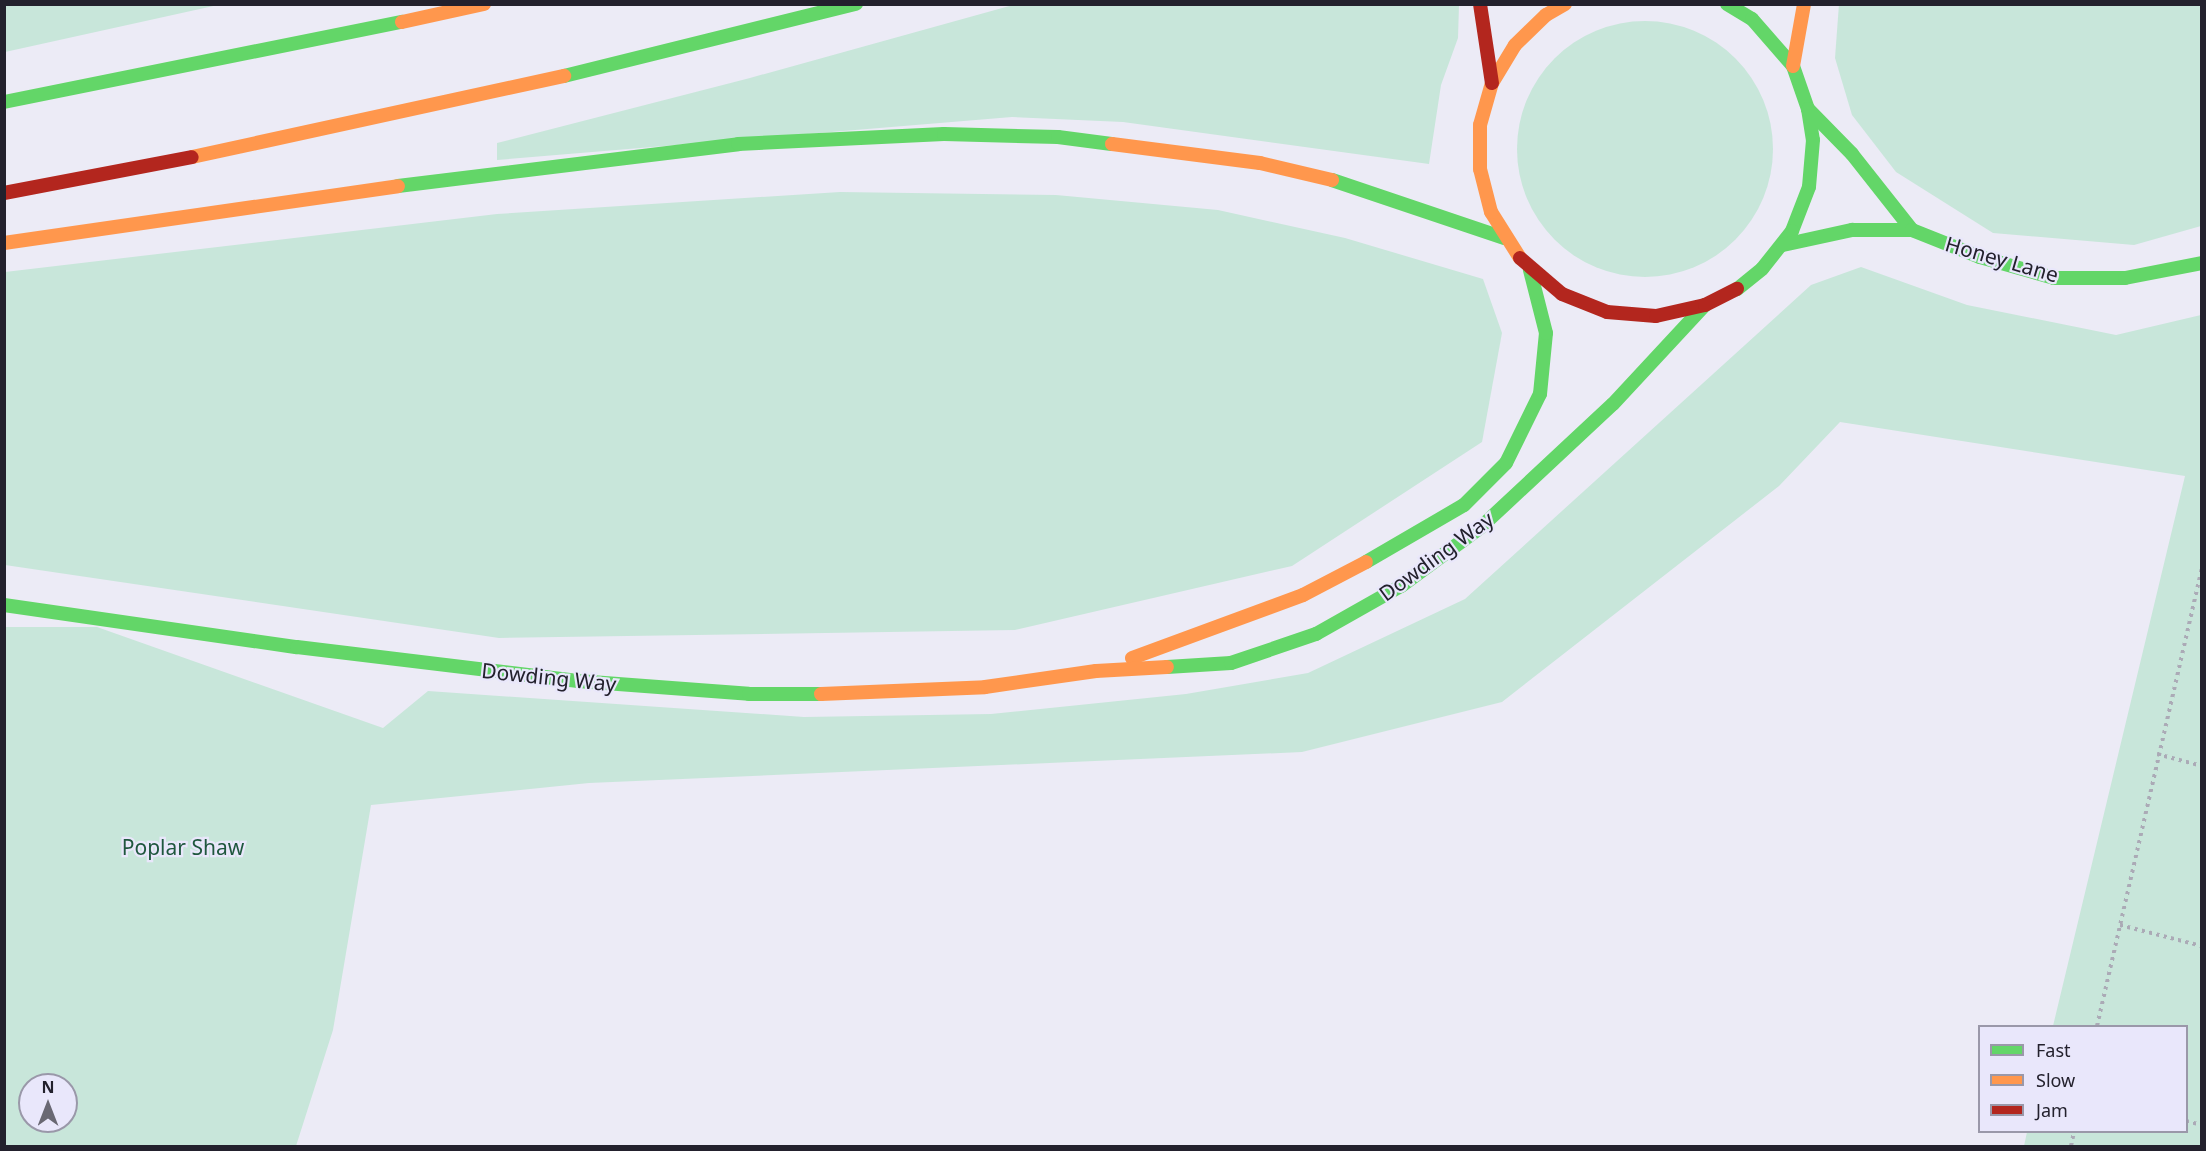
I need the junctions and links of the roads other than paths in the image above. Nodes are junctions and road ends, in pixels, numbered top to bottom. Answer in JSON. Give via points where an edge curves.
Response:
{"nodes":[{"id":1,"x":484,"y":4,"type":"edge"},
{"id":2,"x":856,"y":4,"type":"edge"},
{"id":3,"x":1480,"y":4,"type":"edge"},
{"id":4,"x":1565,"y":4,"type":"edge"},
{"id":5,"x":1727,"y":4,"type":"edge"},
{"id":6,"x":1804,"y":4,"type":"edge"},
{"id":7,"x":1793,"y":66,"type":"junction"},
{"id":8,"x":1492,"y":83,"type":"junction"},
{"id":9,"x":4,"y":102,"type":"edge"},
{"id":10,"x":1808,"y":110,"type":"junction"},
{"id":11,"x":4,"y":194,"type":"edge"},
{"id":12,"x":1912,"y":230,"type":"junction"},
{"id":13,"x":1504,"y":238,"type":"junction"},
{"id":14,"x":4,"y":243,"type":"edge"},
{"id":15,"x":1783,"y":245,"type":"junction"},
{"id":16,"x":2202,"y":263,"type":"edge"},
{"id":17,"x":1530,"y":270,"type":"junction"},
{"id":18,"x":1705,"y":305,"type":"junction"},
{"id":19,"x":4,"y":605,"type":"edge"},
{"id":20,"x":1096,"y":671,"type":"junction"}],
"edges":[{"from":1,"to":9,"type":"main road","via":[[264,53]]},
{"from":2,"to":11,"type":"main road","via":[[708,43],[331,130]]},
{"from":3,"to":8,"type":"main road"},
{"from":4,"to":8,"type":"main road","via":[[1546,15],[1515,45]]},
{"from":5,"to":7,"type":"main road","via":[[1752,20]]},
{"from":6,"to":7,"type":"main road"},
{"from":7,"to":10,"type":"main road"},
{"from":8,"to":13,"type":"main road","via":[[1480,124],[1480,169],[1491,212]]},
{"from":10,"to":12,"type":"main road","via":[[1852,153]]},
{"from":10,"to":15,"type":"main road","via":[[1813,140],[1809,187]]},
{"from":12,"to":15,"type":"main road","name":"Honey Lane","via":[[1852,230]]},
{"from":12,"to":16,"type":"main road","name":"Honey Lane","via":[[1980,257],[2054,279],[2125,279]]},
{"from":13,"to":14,"type":"main road","via":[[1345,183],[1260,163],[1058,137],[944,134],[738,144],[550,165]]},
{"from":13,"to":17,"type":"main road"},
{"from":15,"to":18,"type":"main road","via":[[1736,290]]},
{"from":17,"to":18,"type":"main road","via":[[1562,294],[1607,312],[1656,316]]},
{"from":17,"to":20,"type":"main road","name":"Dowding Way","via":[[1546,333],[1540,394],[1506,463],[1464,505],[1403,543],[1303,596]]},
{"from":18,"to":20,"type":"main road","name":"Dowding Way","via":[[1613,404],[1481,527],[1401,586],[1316,633],[1231,663]]},
{"from":19,"to":20,"type":"main road","name":"Dowding Way","via":[[297,647],[555,678],[749,694],[873,694],[985,687]]}]}
